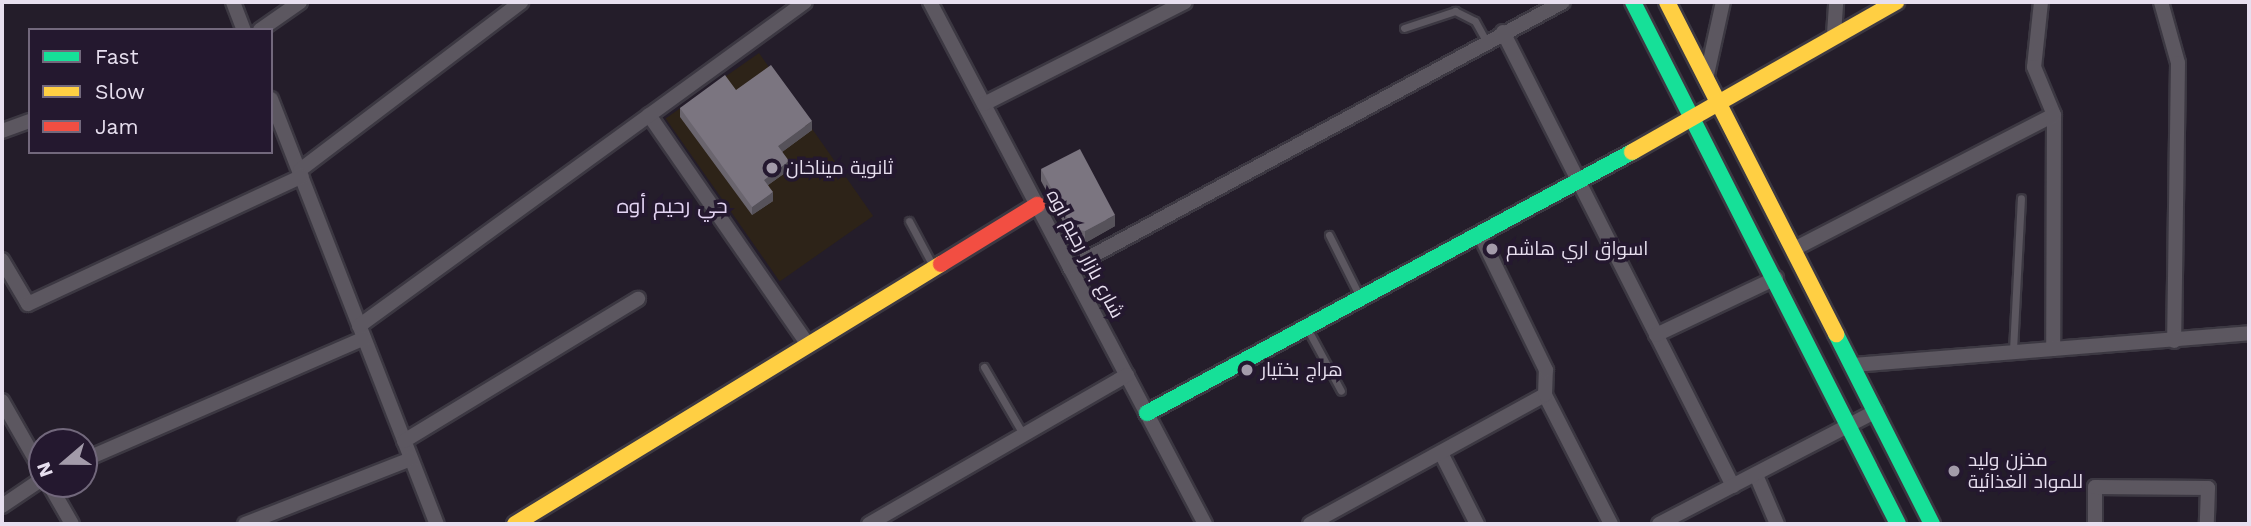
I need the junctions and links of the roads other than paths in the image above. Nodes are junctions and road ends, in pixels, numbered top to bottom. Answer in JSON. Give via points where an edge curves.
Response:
{"nodes":[{"id":1,"x":233,"y":2,"type":"edge"},
{"id":2,"x":300,"y":2,"type":"edge"},
{"id":3,"x":521,"y":2,"type":"edge"},
{"id":4,"x":805,"y":2,"type":"edge"},
{"id":5,"x":930,"y":2,"type":"edge"},
{"id":6,"x":1185,"y":2,"type":"edge"},
{"id":7,"x":1563,"y":2,"type":"edge"},
{"id":8,"x":1633,"y":2,"type":"edge"},
{"id":9,"x":1667,"y":2,"type":"edge"},
{"id":10,"x":1723,"y":2,"type":"edge"},
{"id":11,"x":1836,"y":2,"type":"edge"},
{"id":12,"x":1896,"y":2,"type":"edge"},
{"id":13,"x":2041,"y":2,"type":"edge"},
{"id":14,"x":2161,"y":2,"type":"edge"},
{"id":15,"x":243,"y":28,"type":"edge"},
{"id":16,"x":264,"y":28,"type":"edge"},
{"id":17,"x":1404,"y":28,"type":"dead end"},
{"id":18,"x":1503,"y":32,"type":"junction"},
{"id":19,"x":1834,"y":34,"type":"junction"},
{"id":20,"x":1486,"y":41,"type":"junction"},
{"id":21,"x":1706,"y":79,"type":"junction"},
{"id":22,"x":1720,"y":100,"type":"junction"},
{"id":23,"x":273,"y":104,"type":"edge"},
{"id":24,"x":984,"y":104,"type":"junction"},
{"id":25,"x":649,"y":115,"type":"junction"},
{"id":26,"x":2054,"y":115,"type":"junction"},
{"id":27,"x":1692,"y":117,"type":"junction"},
{"id":28,"x":28,"y":122,"type":"edge"},
{"id":29,"x":2,"y":131,"type":"edge"},
{"id":30,"x":301,"y":173,"type":"junction"},
{"id":31,"x":1577,"y":179,"type":"junction"},
{"id":32,"x":2021,"y":198,"type":"dead end"},
{"id":33,"x":1037,"y":205,"type":"junction"},
{"id":34,"x":909,"y":220,"type":"dead end"},
{"id":35,"x":1329,"y":235,"type":"dead end"},
{"id":36,"x":1481,"y":237,"type":"junction"},
{"id":37,"x":1796,"y":248,"type":"junction"},
{"id":38,"x":2,"y":260,"type":"edge"},
{"id":39,"x":933,"y":267,"type":"junction"},
{"id":40,"x":1070,"y":268,"type":"junction"},
{"id":41,"x":1776,"y":278,"type":"junction"},
{"id":42,"x":1360,"y":297,"type":"junction"},
{"id":43,"x":638,"y":299,"type":"dead end"},
{"id":44,"x":1306,"y":326,"type":"junction"},
{"id":45,"x":361,"y":332,"type":"junction"},
{"id":46,"x":2249,"y":333,"type":"edge"},
{"id":47,"x":1656,"y":335,"type":"junction"},
{"id":48,"x":2174,"y":341,"type":"junction"},
{"id":49,"x":807,"y":342,"type":"junction"},
{"id":50,"x":2053,"y":349,"type":"junction"},
{"id":51,"x":2013,"y":350,"type":"junction"},
{"id":52,"x":1854,"y":365,"type":"junction"},
{"id":53,"x":984,"y":367,"type":"dead end"},
{"id":54,"x":1127,"y":375,"type":"junction"},
{"id":55,"x":1341,"y":391,"type":"dead end"},
{"id":56,"x":1545,"y":396,"type":"junction"},
{"id":57,"x":2,"y":401,"type":"edge"},
{"id":58,"x":1876,"y":411,"type":"junction"},
{"id":59,"x":1147,"y":413,"type":"junction"},
{"id":60,"x":1850,"y":427,"type":"junction"},
{"id":61,"x":1023,"y":435,"type":"junction"},
{"id":62,"x":404,"y":441,"type":"junction"},
{"id":63,"x":28,"y":446,"type":"edge"},
{"id":64,"x":1441,"y":453,"type":"junction"},
{"id":65,"x":98,"y":454,"type":"edge"},
{"id":66,"x":411,"y":459,"type":"junction"},
{"id":67,"x":1756,"y":474,"type":"junction"},
{"id":68,"x":1733,"y":486,"type":"junction"},
{"id":69,"x":28,"y":488,"type":"edge"},
{"id":70,"x":57,"y":498,"type":"edge"},
{"id":71,"x":2,"y":506,"type":"edge"},
{"id":72,"x":1336,"y":518,"type":"edge"},
{"id":73,"x":72,"y":524,"type":"edge"},
{"id":74,"x":245,"y":524,"type":"edge"},
{"id":75,"x":437,"y":524,"type":"edge"},
{"id":76,"x":515,"y":524,"type":"edge"},
{"id":77,"x":869,"y":524,"type":"edge"},
{"id":78,"x":1205,"y":524,"type":"edge"},
{"id":79,"x":1310,"y":524,"type":"edge"},
{"id":80,"x":1476,"y":524,"type":"edge"},
{"id":81,"x":1611,"y":524,"type":"edge"},
{"id":82,"x":1659,"y":524,"type":"edge"},
{"id":83,"x":1777,"y":524,"type":"edge"},
{"id":84,"x":1898,"y":524,"type":"edge"},
{"id":85,"x":1932,"y":524,"type":"edge"},
{"id":86,"x":2095,"y":524,"type":"edge"},
{"id":87,"x":2207,"y":524,"type":"edge"}],
"edges":[{"from":1,"to":15,"type":"street"},
{"from":2,"to":16,"type":"street"},
{"from":3,"to":30,"type":"street"},
{"from":4,"to":25,"type":"street"},
{"from":5,"to":24,"type":"street","name":"شارع بازار رحيم اوه"},
{"from":6,"to":24,"type":"street"},
{"from":7,"to":18,"type":"street"},
{"from":8,"to":27,"type":"street"},
{"from":9,"to":21,"type":"street"},
{"from":10,"to":21,"type":"street"},
{"from":11,"to":19,"type":"street"},
{"from":12,"to":19,"type":"street"},
{"from":13,"to":26,"type":"street","via":[[2035,67]]},
{"from":14,"to":48,"type":"street","via":[[2178,63]]},
{"from":17,"to":20,"type":"lane","via":[[1455,11],[1475,21]]},
{"from":18,"to":20,"type":"street"},
{"from":18,"to":31,"type":"street"},
{"from":19,"to":22,"type":"street"},
{"from":20,"to":40,"type":"street"},
{"from":21,"to":22,"type":"street"},
{"from":22,"to":27,"type":"street"},
{"from":22,"to":37,"type":"street"},
{"from":23,"to":30,"type":"street"},
{"from":24,"to":33,"type":"street","name":"شارع بازار رحيم اوه"},
{"from":25,"to":45,"type":"street"},
{"from":25,"to":49,"type":"street"},
{"from":26,"to":37,"type":"street"},
{"from":26,"to":50,"type":"street"},
{"from":27,"to":31,"type":"street"},
{"from":27,"to":41,"type":"street"},
{"from":28,"to":29,"type":"street"},
{"from":30,"to":38,"type":"street","via":[[28,304]]},
{"from":30,"to":45,"type":"street"},
{"from":31,"to":36,"type":"street"},
{"from":31,"to":47,"type":"street"},
{"from":32,"to":51,"type":"lane"},
{"from":33,"to":39,"type":"street"},
{"from":33,"to":40,"type":"street","name":"شارع بازار رحيم اوه"},
{"from":34,"to":39,"type":"lane"},
{"from":35,"to":42,"type":"lane"},
{"from":36,"to":42,"type":"street"},
{"from":36,"to":56,"type":"street","via":[[1546,369]]},
{"from":37,"to":52,"type":"street"},
{"from":39,"to":49,"type":"street"},
{"from":40,"to":54,"type":"street","name":"شارع بازار رحيم اوه"},
{"from":41,"to":47,"type":"street"},
{"from":41,"to":60,"type":"street"},
{"from":42,"to":44,"type":"street"},
{"from":43,"to":62,"type":"street"},
{"from":44,"to":55,"type":"lane"},
{"from":44,"to":59,"type":"street"},
{"from":45,"to":62,"type":"street"},
{"from":45,"to":65,"type":"street"},
{"from":46,"to":48,"type":"street"},
{"from":47,"to":68,"type":"street"},
{"from":48,"to":50,"type":"street"},
{"from":49,"to":76,"type":"street"},
{"from":50,"to":51,"type":"street"},
{"from":51,"to":52,"type":"street"},
{"from":52,"to":58,"type":"street"},
{"from":53,"to":61,"type":"lane"},
{"from":54,"to":59,"type":"street","name":"شارع بازار رحيم اوه"},
{"from":54,"to":61,"type":"street"},
{"from":56,"to":64,"type":"street"},
{"from":56,"to":81,"type":"street"},
{"from":57,"to":63,"type":"street"},
{"from":58,"to":60,"type":"street"},
{"from":58,"to":85,"type":"street"},
{"from":59,"to":78,"type":"street","name":"شارع بازار رحيم اوه"},
{"from":60,"to":67,"type":"street"},
{"from":60,"to":84,"type":"street"},
{"from":61,"to":77,"type":"street"},
{"from":62,"to":66,"type":"street"},
{"from":64,"to":72,"type":"street"},
{"from":64,"to":80,"type":"street"},
{"from":66,"to":74,"type":"street"},
{"from":66,"to":75,"type":"street"},
{"from":67,"to":68,"type":"street"},
{"from":67,"to":83,"type":"street"},
{"from":68,"to":82,"type":"street"},
{"from":69,"to":71,"type":"street"},
{"from":70,"to":73,"type":"street"},
{"from":72,"to":79,"type":"street"},
{"from":86,"to":87,"type":"street","via":[[2095,487],[2108,487],[2208,488]]}]}
